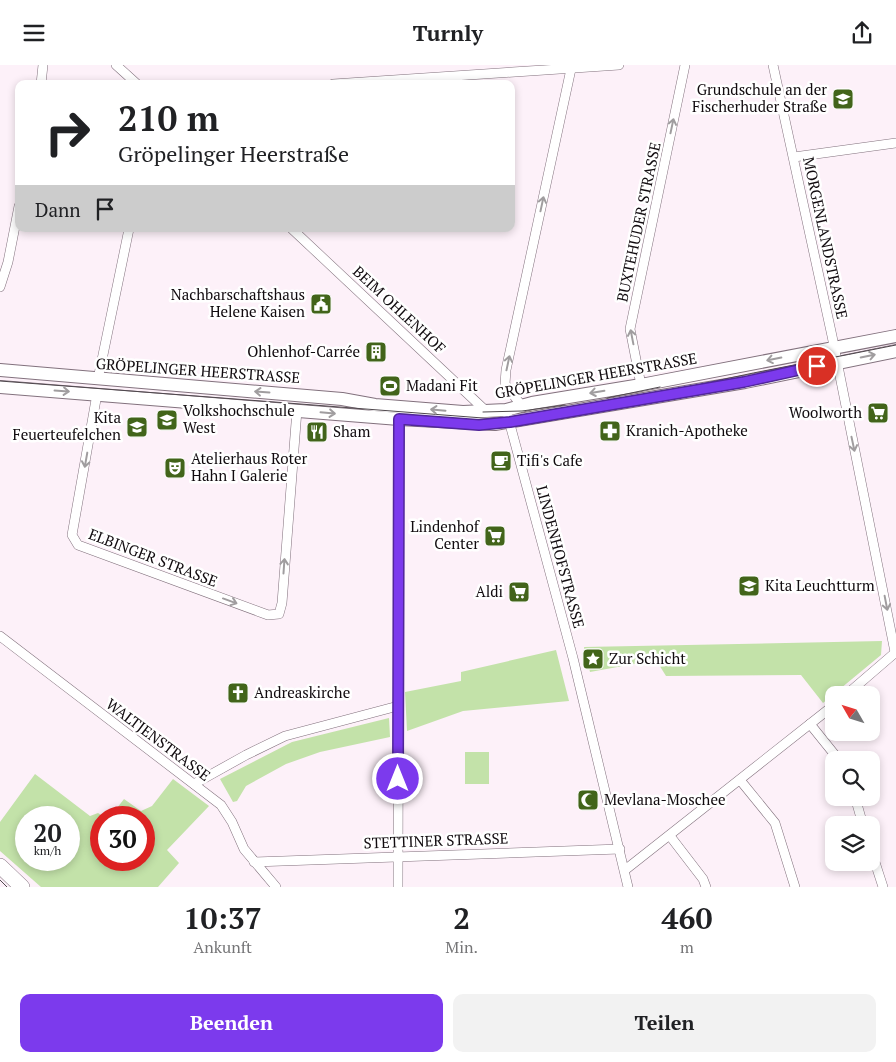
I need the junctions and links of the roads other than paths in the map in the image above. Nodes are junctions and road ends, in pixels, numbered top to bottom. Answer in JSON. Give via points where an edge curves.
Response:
{"nodes":[{"id":1,"x":43,"y":65,"type":"edge"},
{"id":2,"x":116,"y":65,"type":"edge"},
{"id":3,"x":620,"y":65,"type":"edge"},
{"id":4,"x":685,"y":65,"type":"edge"},
{"id":5,"x":773,"y":65,"type":"edge"},
{"id":6,"x":571,"y":69,"type":"junction"},
{"id":7,"x":41,"y":80,"type":"edge"},
{"id":8,"x":133,"y":80,"type":"edge"},
{"id":9,"x":396,"y":80,"type":"edge"},
{"id":10,"x":896,"y":143,"type":"edge"},
{"id":11,"x":794,"y":157,"type":"junction"},
{"id":12,"x":15,"y":226,"type":"edge"},
{"id":13,"x":128,"y":232,"type":"edge"},
{"id":14,"x":295,"y":232,"type":"edge"},
{"id":15,"x":0,"y":287,"type":"edge"},
{"id":16,"x":896,"y":337,"type":"edge"},
{"id":17,"x":834,"y":348,"type":"junction"},
{"id":18,"x":896,"y":351,"type":"edge"},
{"id":19,"x":835,"y":362,"type":"junction"},
{"id":20,"x":0,"y":370,"type":"edge"},
{"id":21,"x":98,"y":379,"type":"junction"},
{"id":22,"x":641,"y":385,"type":"junction"},
{"id":23,"x":0,"y":387,"type":"edge"},
{"id":24,"x":97,"y":394,"type":"junction"},
{"id":25,"x":521,"y":405,"type":"junction"},
{"id":26,"x":506,"y":410,"type":"junction"},
{"id":27,"x":297,"y":411,"type":"junction"},
{"id":28,"x":487,"y":411,"type":"junction"},
{"id":29,"x":399,"y":419,"type":"junction"},
{"id":30,"x":510,"y":422,"type":"junction"},
{"id":31,"x":0,"y":636,"type":"edge"},
{"id":32,"x":895,"y":652,"type":"edge"},
{"id":33,"x":856,"y":686,"type":"edge"},
{"id":34,"x":398,"y":706,"type":"junction"},
{"id":35,"x":825,"y":712,"type":"edge"},
{"id":36,"x":810,"y":724,"type":"junction"},
{"id":37,"x":832,"y":751,"type":"edge"},
{"id":38,"x":740,"y":780,"type":"junction"},
{"id":39,"x":194,"y":784,"type":"junction"},
{"id":40,"x":670,"y":836,"type":"junction"},
{"id":41,"x":620,"y":849,"type":"junction"},
{"id":42,"x":398,"y":856,"type":"junction"},
{"id":43,"x":254,"y":862,"type":"junction"},
{"id":44,"x":0,"y":866,"type":"edge"},
{"id":45,"x":625,"y":870,"type":"junction"},
{"id":46,"x":878,"y":871,"type":"edge"},
{"id":47,"x":22,"y":887,"type":"edge"},
{"id":48,"x":276,"y":887,"type":"edge"},
{"id":49,"x":398,"y":887,"type":"edge"},
{"id":50,"x":628,"y":887,"type":"edge"},
{"id":51,"x":706,"y":887,"type":"edge"},
{"id":52,"x":795,"y":887,"type":"edge"},
{"id":53,"x":883,"y":887,"type":"edge"}],
"edges":[{"from":1,"to":7,"type":"street"},
{"from":2,"to":8,"type":"street"},
{"from":3,"to":6,"type":"street"},
{"from":22,"to":4,"type":"street","name":"BUXTEHUDER STRASSE","one_way":true,"via":[[630,329]]},
{"from":5,"to":11,"type":"street","name":"MORGENLANDSTRASSE"},
{"from":6,"to":9,"type":"street"},
{"from":25,"to":6,"type":"street","one_way":true,"via":[[505,384],[506,370]]},
{"from":10,"to":11,"type":"street"},
{"from":11,"to":17,"type":"street","name":"MORGENLANDSTRASSE"},
{"from":12,"to":15,"type":"street"},
{"from":13,"to":21,"type":"street"},
{"from":14,"to":28,"type":"street","name":"BEIM OHLENHOF"},
{"from":16,"to":17,"type":"main road","name":"GRÖPELINGER HEERSTRASSE"},
{"from":17,"to":19,"type":"street","name":"MORGENLANDSTRASSE"},
{"from":17,"to":22,"type":"main road","name":"GRÖPELINGER HEERSTRASSE","one_way":true},
{"from":19,"to":18,"type":"main road","name":"GRÖPELINGER HEERSTRASSE","one_way":true},
{"from":19,"to":30,"type":"main road","name":"GRÖPELINGER HEERSTRASSE","via":[[736,383]]},
{"from":19,"to":32,"type":"street","name":"MORGENLANDSTRASSE","one_way":true},
{"from":20,"to":21,"type":"main road","name":"GRÖPELINGER HEERSTRASSE"},
{"from":28,"to":21,"type":"main road","name":"GRÖPELINGER HEERSTRASSE","one_way":true,"via":[[375,405],[342,399]]},
{"from":22,"to":25,"type":"main road","name":"GRÖPELINGER HEERSTRASSE","one_way":true},
{"from":23,"to":24,"type":"main road","name":"GRÖPELINGER HEERSTRASSE","one_way":true},
{"from":24,"to":27,"type":"main road","name":"GRÖPELINGER HEERSTRASSE"},
{"from":24,"to":27,"type":"street","name":"ELBINGER STRASSE","one_way":true,"via":[[72,535],[78,545],[268,615],[279,615]]},
{"from":25,"to":26,"type":"main road","name":"GRÖPELINGER HEERSTRASSE"},
{"from":26,"to":28,"type":"main road","name":"GRÖPELINGER HEERSTRASSE"},
{"from":26,"to":30,"type":"street","name":"LINDENHOFSTRASSE"},
{"from":27,"to":29,"type":"main road","name":"GRÖPELINGER HEERSTRASSE","one_way":true},
{"from":29,"to":30,"type":"main road","name":"GRÖPELINGER HEERSTRASSE","via":[[479,425]]},
{"from":29,"to":34,"type":"street"},
{"from":30,"to":41,"type":"street","name":"LINDENHOFSTRASSE"},
{"from":31,"to":39,"type":"street","name":"WALTJENSTRASSE"},
{"from":32,"to":33,"type":"street"},
{"from":34,"to":39,"type":"street","via":[[285,736]]},
{"from":34,"to":42,"type":"street"},
{"from":35,"to":36,"type":"street"},
{"from":36,"to":37,"type":"street"},
{"from":36,"to":38,"type":"street"},
{"from":38,"to":40,"type":"street"},
{"from":38,"to":52,"type":"street","via":[[775,823]]},
{"from":39,"to":43,"type":"street","name":"WALTJENSTRASSE","via":[[225,810]]},
{"from":40,"to":45,"type":"street"},
{"from":40,"to":51,"type":"street"},
{"from":41,"to":42,"type":"street","name":"STETTINER STRASSE"},
{"from":41,"to":45,"type":"street","name":"LINDENHOFSTRASSE"},
{"from":42,"to":43,"type":"street","name":"STETTINER STRASSE"},
{"from":42,"to":49,"type":"street"},
{"from":43,"to":48,"type":"street","name":"WALTJENSTRASSE"},
{"from":44,"to":47,"type":"main road"},
{"from":45,"to":50,"type":"street","name":"LINDENHOFSTRASSE"},
{"from":46,"to":53,"type":"street"}]}
